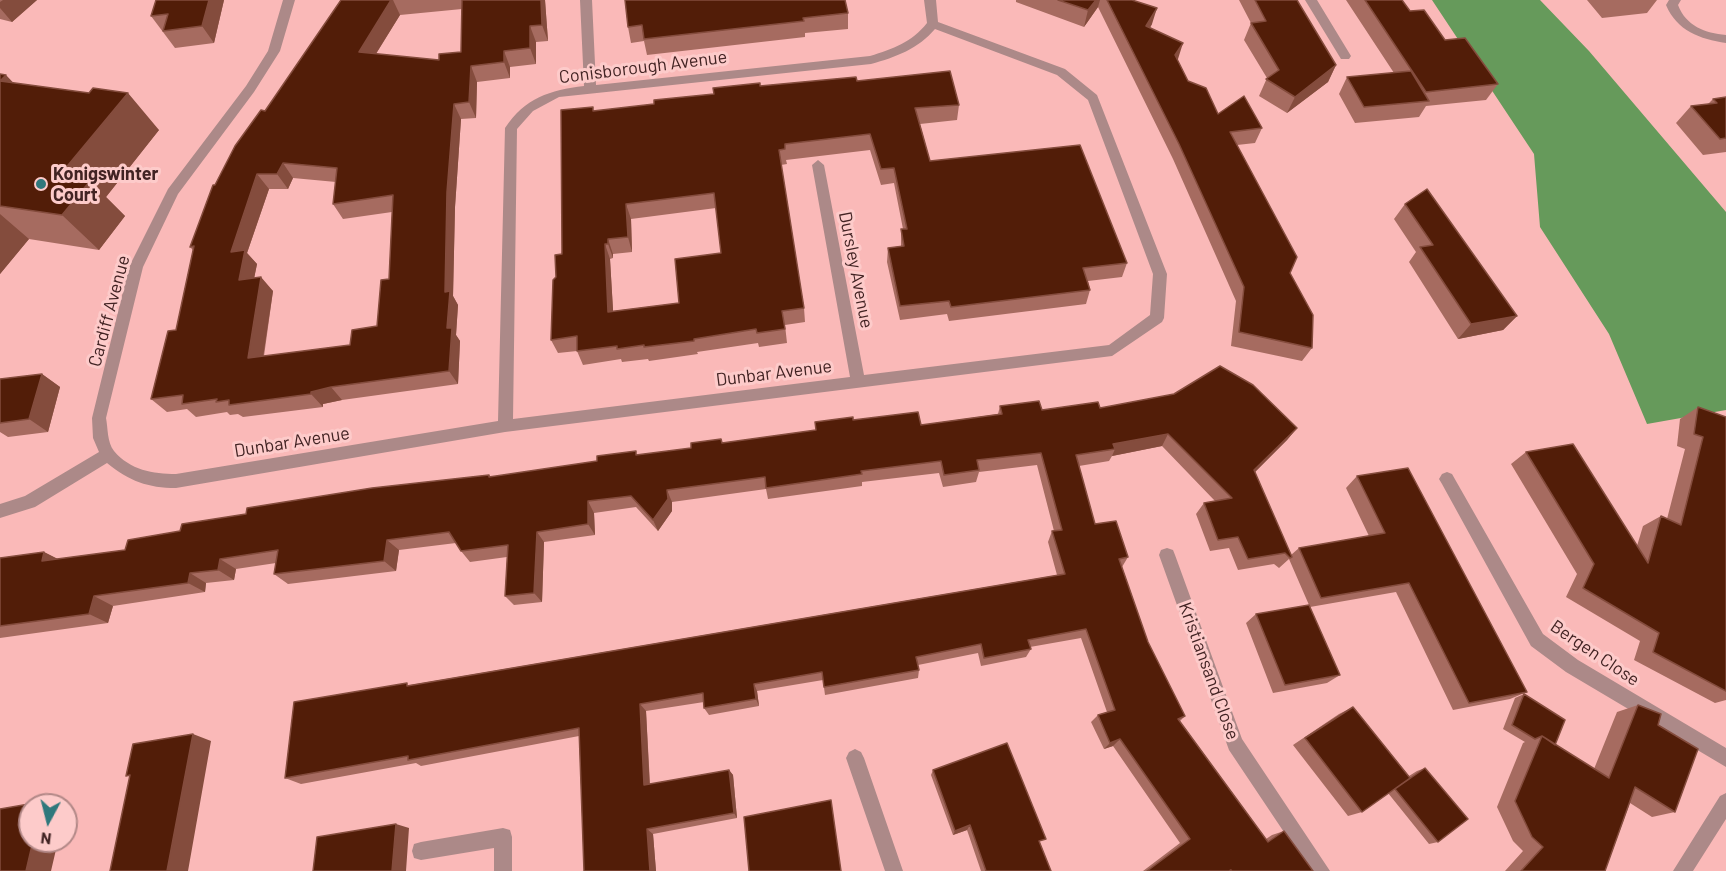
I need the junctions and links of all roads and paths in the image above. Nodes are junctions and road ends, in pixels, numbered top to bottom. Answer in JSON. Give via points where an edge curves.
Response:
{"nodes":[{"id":1,"x":289,"y":0,"type":"edge"},
{"id":2,"x":586,"y":0,"type":"edge"},
{"id":3,"x":930,"y":0,"type":"edge"},
{"id":4,"x":1311,"y":0,"type":"edge"},
{"id":5,"x":1675,"y":0,"type":"edge"},
{"id":6,"x":933,"y":24,"type":"junction"},
{"id":7,"x":1726,"y":39,"type":"edge"},
{"id":8,"x":1345,"y":56,"type":"dead end"},
{"id":9,"x":590,"y":89,"type":"junction"},
{"id":10,"x":818,"y":165,"type":"dead end"},
{"id":11,"x":858,"y":382,"type":"junction"},
{"id":12,"x":505,"y":426,"type":"junction"},
{"id":13,"x":108,"y":455,"type":"junction"},
{"id":14,"x":1447,"y":479,"type":"dead end"},
{"id":15,"x":0,"y":511,"type":"edge"},
{"id":16,"x":1167,"y":555,"type":"dead end"},
{"id":17,"x":855,"y":758,"type":"dead end"},
{"id":18,"x":1726,"y":758,"type":"edge"},
{"id":19,"x":1726,"y":802,"type":"edge"},
{"id":20,"x":1721,"y":823,"type":"edge"},
{"id":21,"x":420,"y":851,"type":"dead end"},
{"id":22,"x":503,"y":871,"type":"edge"},
{"id":23,"x":894,"y":871,"type":"edge"},
{"id":24,"x":1321,"y":871,"type":"edge"},
{"id":25,"x":1682,"y":871,"type":"edge"}],
"edges":[{"from":1,"to":13,"type":"street","name":"Cardiff Avenue","via":[[274,51],[173,192],[136,267],[99,417]]},
{"from":2,"to":9,"type":"street"},
{"from":3,"to":6,"type":"street"},
{"from":4,"to":8,"type":"street"},
{"from":5,"to":7,"type":"street","via":[[1674,15],[1684,24],[1698,33]]},
{"from":6,"to":9,"type":"street","name":"Conisborough Avenue","via":[[905,50],[871,60]]},
{"from":6,"to":11,"type":"street","name":"Dunbar Avenue","via":[[1061,72],[1093,98],[1160,274],[1156,318],[1112,351]]},
{"from":9,"to":12,"type":"street","name":"Conisborough Avenue","via":[[557,93],[529,108],[511,128]]},
{"from":10,"to":11,"type":"street","name":"Dursley Avenue"},
{"from":11,"to":12,"type":"street","name":"Dunbar Avenue"},
{"from":12,"to":13,"type":"street","name":"Dunbar Avenue","via":[[176,481],[155,482],[135,477]]},
{"from":13,"to":15,"type":"street","via":[[29,502]]},
{"from":14,"to":18,"type":"street","name":"Bergen Close","via":[[1537,640],[1572,666]]},
{"from":16,"to":24,"type":"street","name":"Kristiansand Close","via":[[1235,744]]},
{"from":17,"to":23,"type":"street"},
{"from":19,"to":20,"type":"street"},
{"from":20,"to":25,"type":"street"},
{"from":21,"to":22,"type":"street","via":[[503,837]]}]}
